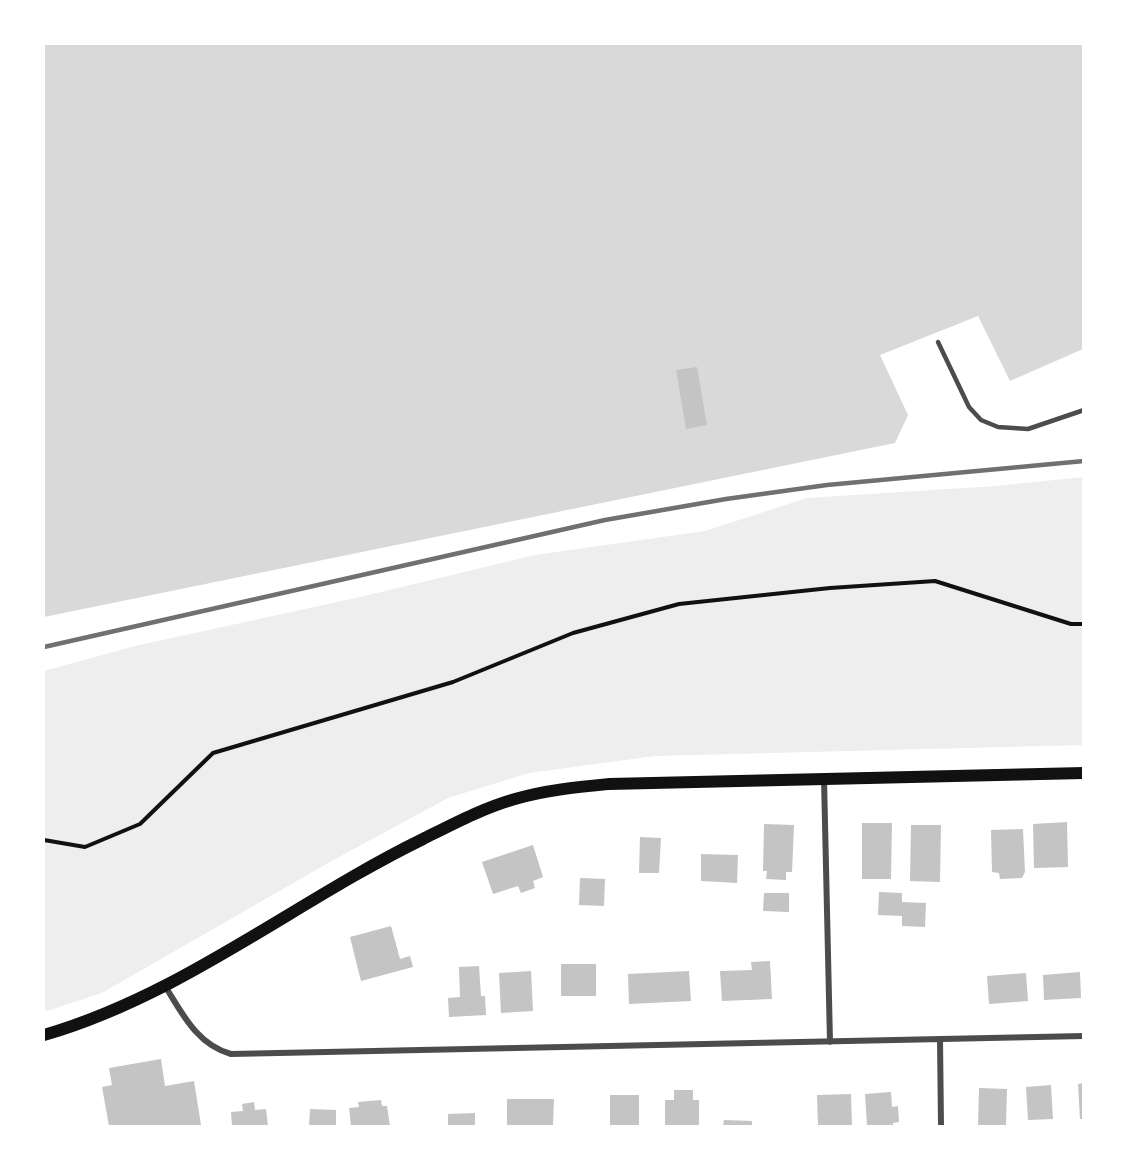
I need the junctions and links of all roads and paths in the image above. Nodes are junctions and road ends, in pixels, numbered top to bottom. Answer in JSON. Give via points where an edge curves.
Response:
{"nodes":[{"id":1,"x":938,"y":342,"type":"dead end"},
{"id":2,"x":1083,"y":410,"type":"edge"},
{"id":3,"x":1083,"y":624,"type":"edge"},
{"id":4,"x":1083,"y":773,"type":"edge"},
{"id":5,"x":824,"y":778,"type":"junction"},
{"id":6,"x":44,"y":840,"type":"edge"},
{"id":7,"x":165,"y":986,"type":"junction"},
{"id":8,"x":44,"y":1035,"type":"edge"},
{"id":9,"x":1083,"y":1036,"type":"edge"},
{"id":10,"x":940,"y":1039,"type":"junction"},
{"id":11,"x":830,"y":1042,"type":"junction"},
{"id":12,"x":941,"y":1126,"type":"edge"}],
"edges":[{"from":1,"to":2,"type":"lane","via":[[969,407],[981,420],[998,427],[1028,429]]},
{"from":3,"to":6,"type":"path","via":[[1071,624],[935,581],[679,604],[573,633],[453,682],[213,753],[140,824],[85,847]]},
{"from":4,"to":5,"type":"main road"},
{"from":5,"to":7,"type":"main road","via":[[609,784],[564,788],[515,799],[473,814],[376,862]]},
{"from":5,"to":11,"type":"street"},
{"from":7,"to":8,"type":"main road"},
{"from":7,"to":11,"type":"street","via":[[202,1040],[231,1054]]},
{"from":9,"to":10,"type":"street"},
{"from":10,"to":11,"type":"street"},
{"from":10,"to":12,"type":"street"}]}
